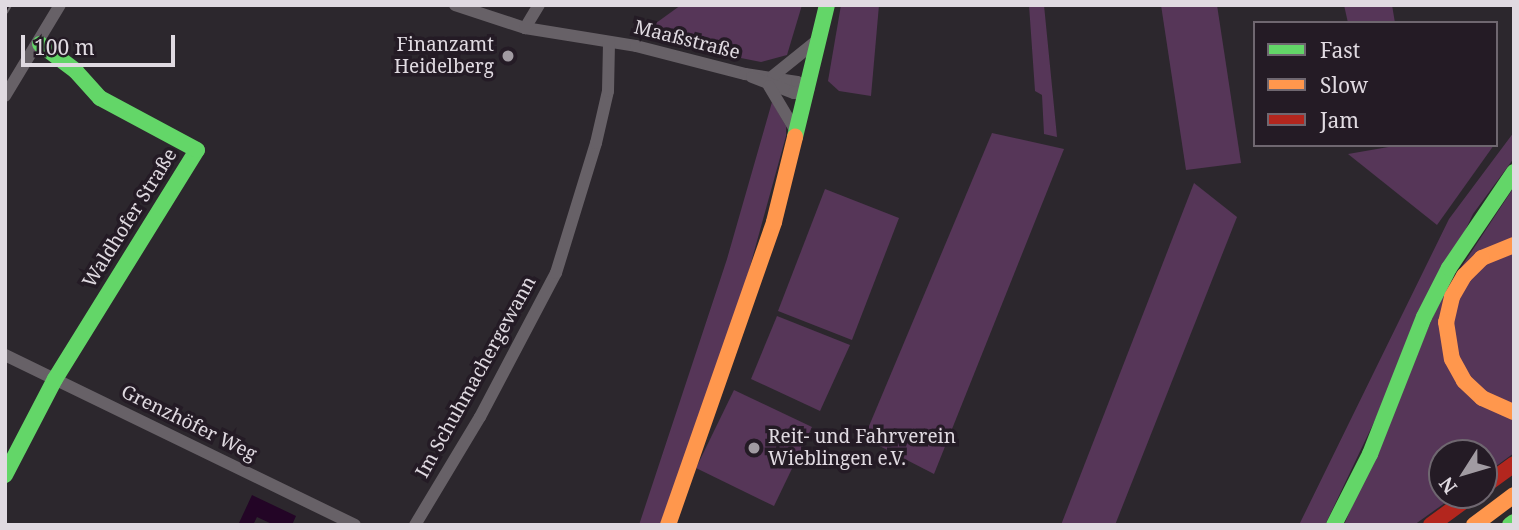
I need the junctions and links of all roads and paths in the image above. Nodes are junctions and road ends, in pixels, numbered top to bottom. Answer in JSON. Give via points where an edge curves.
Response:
{"nodes":[{"id":1,"x":60,"y":5,"type":"edge"},
{"id":2,"x":455,"y":5,"type":"edge"},
{"id":3,"x":540,"y":5,"type":"edge"},
{"id":4,"x":827,"y":5,"type":"edge"},
{"id":5,"x":525,"y":28,"type":"junction"},
{"id":6,"x":819,"y":39,"type":"junction"},
{"id":7,"x":609,"y":42,"type":"junction"},
{"id":8,"x":40,"y":44,"type":"junction"},
{"id":9,"x":771,"y":81,"type":"junction"},
{"id":10,"x":808,"y":89,"type":"junction"},
{"id":11,"x":5,"y":96,"type":"edge"},
{"id":12,"x":797,"y":134,"type":"junction"},
{"id":13,"x":1514,"y":173,"type":"edge"},
{"id":14,"x":1514,"y":245,"type":"edge"},
{"id":15,"x":5,"y":355,"type":"edge"},
{"id":16,"x":55,"y":379,"type":"junction"},
{"id":17,"x":1514,"y":412,"type":"edge"},
{"id":18,"x":1514,"y":464,"type":"edge"},
{"id":19,"x":5,"y":475,"type":"edge"},
{"id":20,"x":1498,"y":476,"type":"edge"},
{"id":21,"x":1514,"y":495,"type":"edge"},
{"id":22,"x":1453,"y":509,"type":"edge"},
{"id":23,"x":355,"y":525,"type":"edge"},
{"id":24,"x":415,"y":525,"type":"edge"},
{"id":25,"x":668,"y":525,"type":"edge"},
{"id":26,"x":1334,"y":525,"type":"edge"},
{"id":27,"x":1431,"y":525,"type":"edge"},
{"id":28,"x":1474,"y":525,"type":"edge"}],
"edges":[{"from":1,"to":8,"type":"street"},
{"from":2,"to":5,"type":"street","name":"Maaßstraße"},
{"from":3,"to":5,"type":"street"},
{"from":4,"to":6,"type":"main road"},
{"from":5,"to":7,"type":"street","name":"Maaßstraße"},
{"from":6,"to":9,"type":"street"},
{"from":6,"to":10,"type":"main road"},
{"from":7,"to":9,"type":"street","name":"Maaßstraße"},
{"from":7,"to":24,"type":"street","name":"Im Schuhmachergewann","via":[[608,91],[583,200],[556,273],[485,408]]},
{"from":8,"to":11,"type":"street"},
{"from":8,"to":16,"type":"main road","name":"Waldhofer Straße","via":[[76,71],[100,98],[197,150]]},
{"from":9,"to":10,"type":"street","name":"Maaßstraße","via":[[794,93]]},
{"from":9,"to":12,"type":"street"},
{"from":10,"to":12,"type":"main road"},
{"from":12,"to":25,"type":"main road","via":[[728,360]]},
{"from":13,"to":26,"type":"main road","via":[[1437,292],[1370,454]]},
{"from":14,"to":17,"type":"main road","via":[[1482,258],[1464,276],[1448,309],[1447,334],[1452,359],[1464,381],[1482,398]]},
{"from":15,"to":16,"type":"street","name":"Grenzhöfer Weg"},
{"from":16,"to":19,"type":"main road","name":"Waldhofer Straße"},
{"from":16,"to":23,"type":"street","name":"Grenzhöfer Weg"},
{"from":18,"to":20,"type":"main road"},
{"from":21,"to":28,"type":"main road"},
{"from":22,"to":27,"type":"main road"}]}
